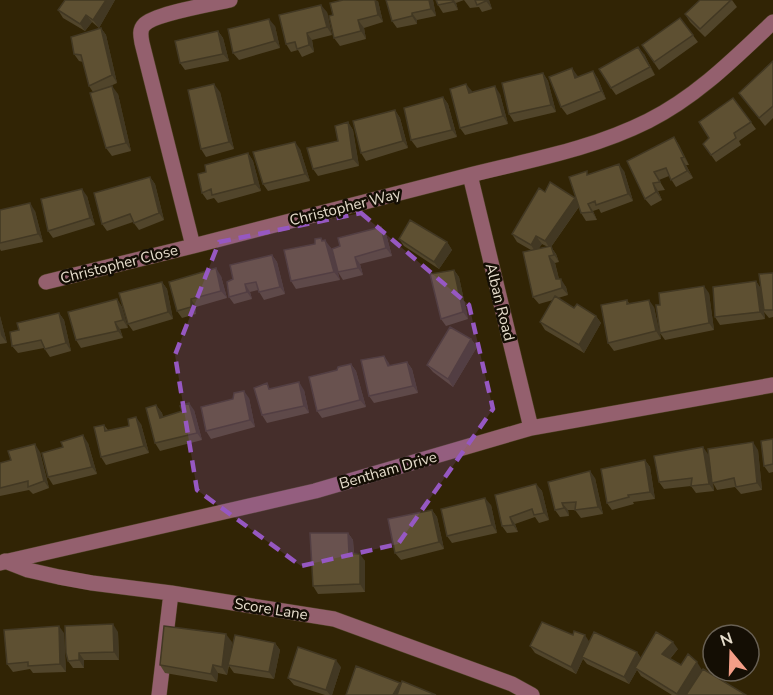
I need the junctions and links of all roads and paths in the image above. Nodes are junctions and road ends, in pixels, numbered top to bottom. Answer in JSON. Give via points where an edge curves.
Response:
{"nodes":[{"id":1,"x":230,"y":0,"type":"edge"},
{"id":2,"x":773,"y":22,"type":"edge"},
{"id":3,"x":470,"y":175,"type":"junction"},
{"id":4,"x":193,"y":246,"type":"junction"},
{"id":5,"x":46,"y":282,"type":"dead end"},
{"id":6,"x":773,"y":385,"type":"edge"},
{"id":7,"x":531,"y":428,"type":"junction"},
{"id":8,"x":2,"y":562,"type":"edge"},
{"id":9,"x":171,"y":593,"type":"junction"},
{"id":10,"x":159,"y":695,"type":"edge"},
{"id":11,"x":532,"y":695,"type":"edge"}],
"edges":[{"from":1,"to":4,"type":"street","via":[[161,16],[142,28],[142,43]]},
{"from":2,"to":3,"type":"street","name":"Christopher Way","via":[[723,70],[650,120],[569,152]]},
{"from":3,"to":4,"type":"street","name":"Christopher Way"},
{"from":3,"to":7,"type":"street","name":"Alban Road"},
{"from":4,"to":5,"type":"street","name":"Christopher Close"},
{"from":6,"to":7,"type":"street","name":"Bentham Drive"},
{"from":7,"to":8,"type":"street","name":"Bentham Drive","via":[[315,491]]},
{"from":8,"to":9,"type":"street","name":"Score Lane","via":[[58,577]]},
{"from":9,"to":10,"type":"street"},
{"from":9,"to":11,"type":"street","name":"Score Lane","via":[[334,619],[512,684]]}]}
